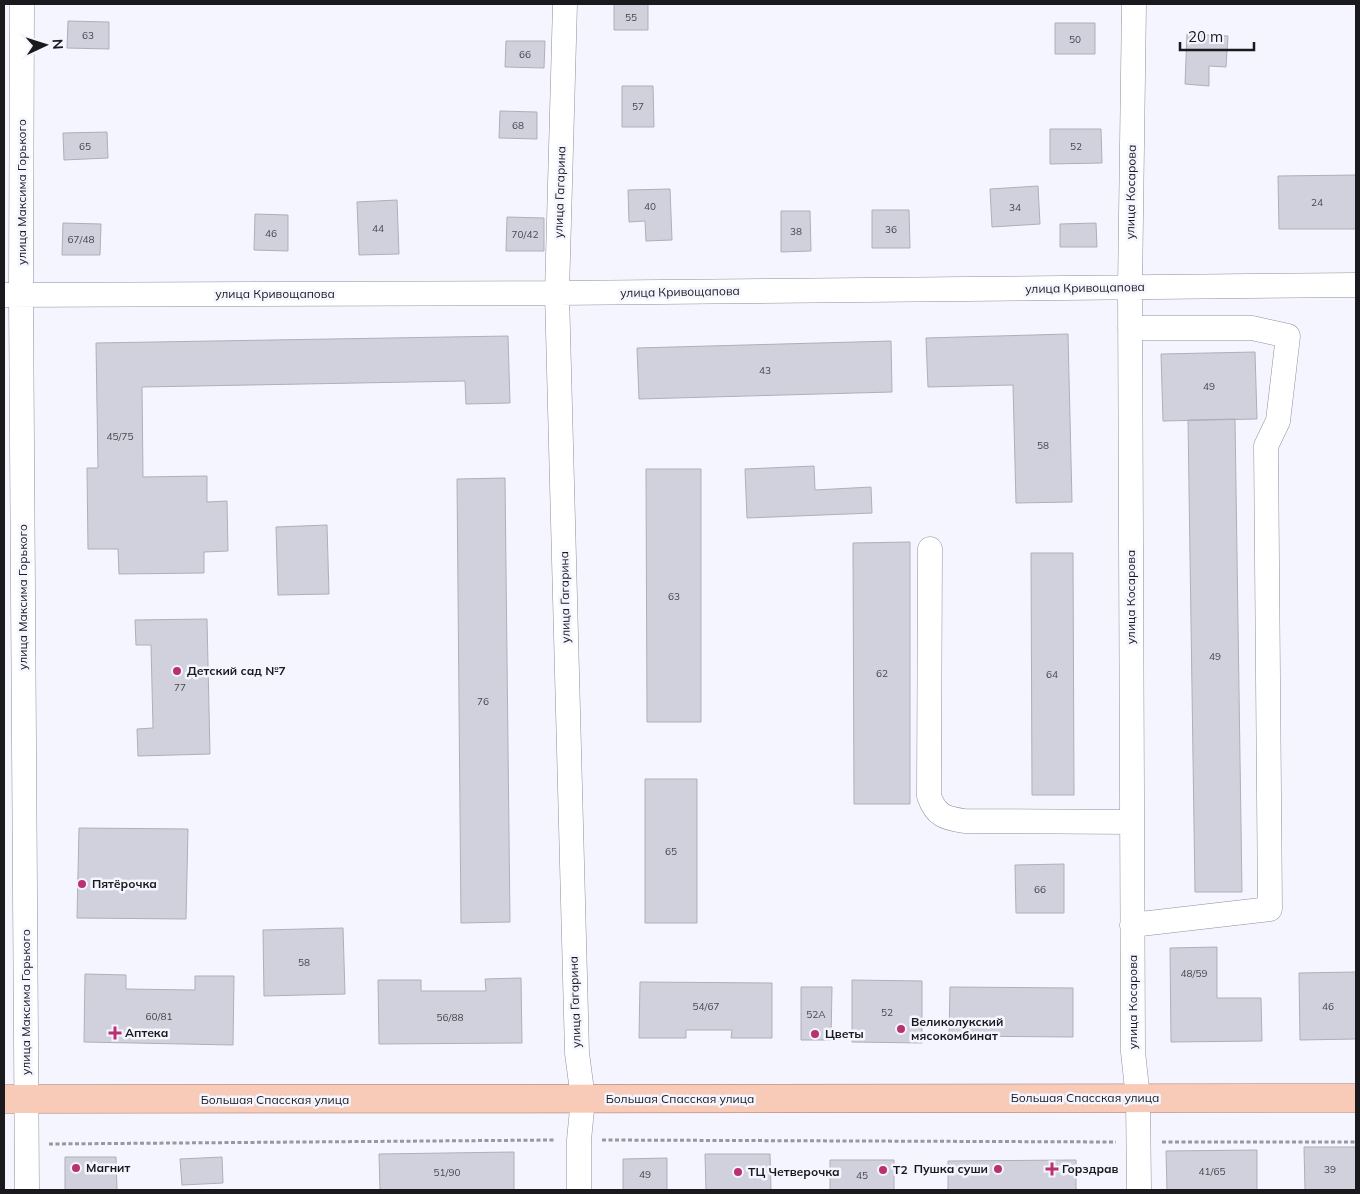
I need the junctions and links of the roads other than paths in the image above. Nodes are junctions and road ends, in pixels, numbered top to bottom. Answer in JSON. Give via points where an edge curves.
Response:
{"nodes":[{"id":1,"x":22,"y":4,"type":"edge"},
{"id":2,"x":565,"y":4,"type":"edge"},
{"id":3,"x":1134,"y":4,"type":"edge"},
{"id":4,"x":1356,"y":285,"type":"edge"},
{"id":5,"x":1130,"y":288,"type":"junction"},
{"id":6,"x":557,"y":293,"type":"junction"},
{"id":7,"x":12,"y":295,"type":"edge"},
{"id":8,"x":1130,"y":328,"type":"junction"},
{"id":9,"x":930,"y":549,"type":"dead end"},
{"id":10,"x":1132,"y":822,"type":"junction"},
{"id":11,"x":1132,"y":925,"type":"junction"},
{"id":12,"x":1138,"y":1098,"type":"junction"},
{"id":13,"x":1356,"y":1098,"type":"edge"},
{"id":14,"x":583,"y":1099,"type":"junction"},
{"id":15,"x":15,"y":1100,"type":"edge"},
{"id":16,"x":27,"y":1190,"type":"edge"},
{"id":17,"x":579,"y":1190,"type":"edge"},
{"id":18,"x":1139,"y":1190,"type":"edge"}],
"edges":[{"from":1,"to":7,"type":"street","name":"улица Максима Горького"},
{"from":2,"to":6,"type":"street","name":"улица Гагарина"},
{"from":3,"to":5,"type":"street","name":"улица Косарова"},
{"from":4,"to":5,"type":"street","name":"улица Кривощапова"},
{"from":5,"to":6,"type":"street","name":"улица Кривощапова"},
{"from":5,"to":8,"type":"street","name":"улица Косарова"},
{"from":6,"to":7,"type":"street","name":"улица Кривощапова"},
{"from":6,"to":14,"type":"street","name":"улица Гагарина","via":[[577,1052]]},
{"from":7,"to":15,"type":"street","name":"улица Максима Горького"},
{"from":8,"to":10,"type":"street","name":"улица Косарова"},
{"from":8,"to":11,"type":"street","via":[[1252,328],[1288,336],[1278,421],[1266,446],[1270,909]]},
{"from":9,"to":10,"type":"street","via":[[929,796],[933,808],[950,819],[964,821]]},
{"from":10,"to":11,"type":"street","name":"улица Косарова"},
{"from":11,"to":12,"type":"street","name":"улица Косарова","via":[[1133,1052]]},
{"from":12,"to":13,"type":"main road","name":"Большая Спасская улица"},
{"from":12,"to":14,"type":"main road","name":"Большая Спасская улица"},
{"from":12,"to":18,"type":"street","name":"улица Косарова"},
{"from":14,"to":15,"type":"main road","name":"Большая Спасская улица"},
{"from":14,"to":17,"type":"street","name":"улица Гагарина"},
{"from":15,"to":16,"type":"street","name":"улица Максима Горького","via":[[27,1144]]}]}
